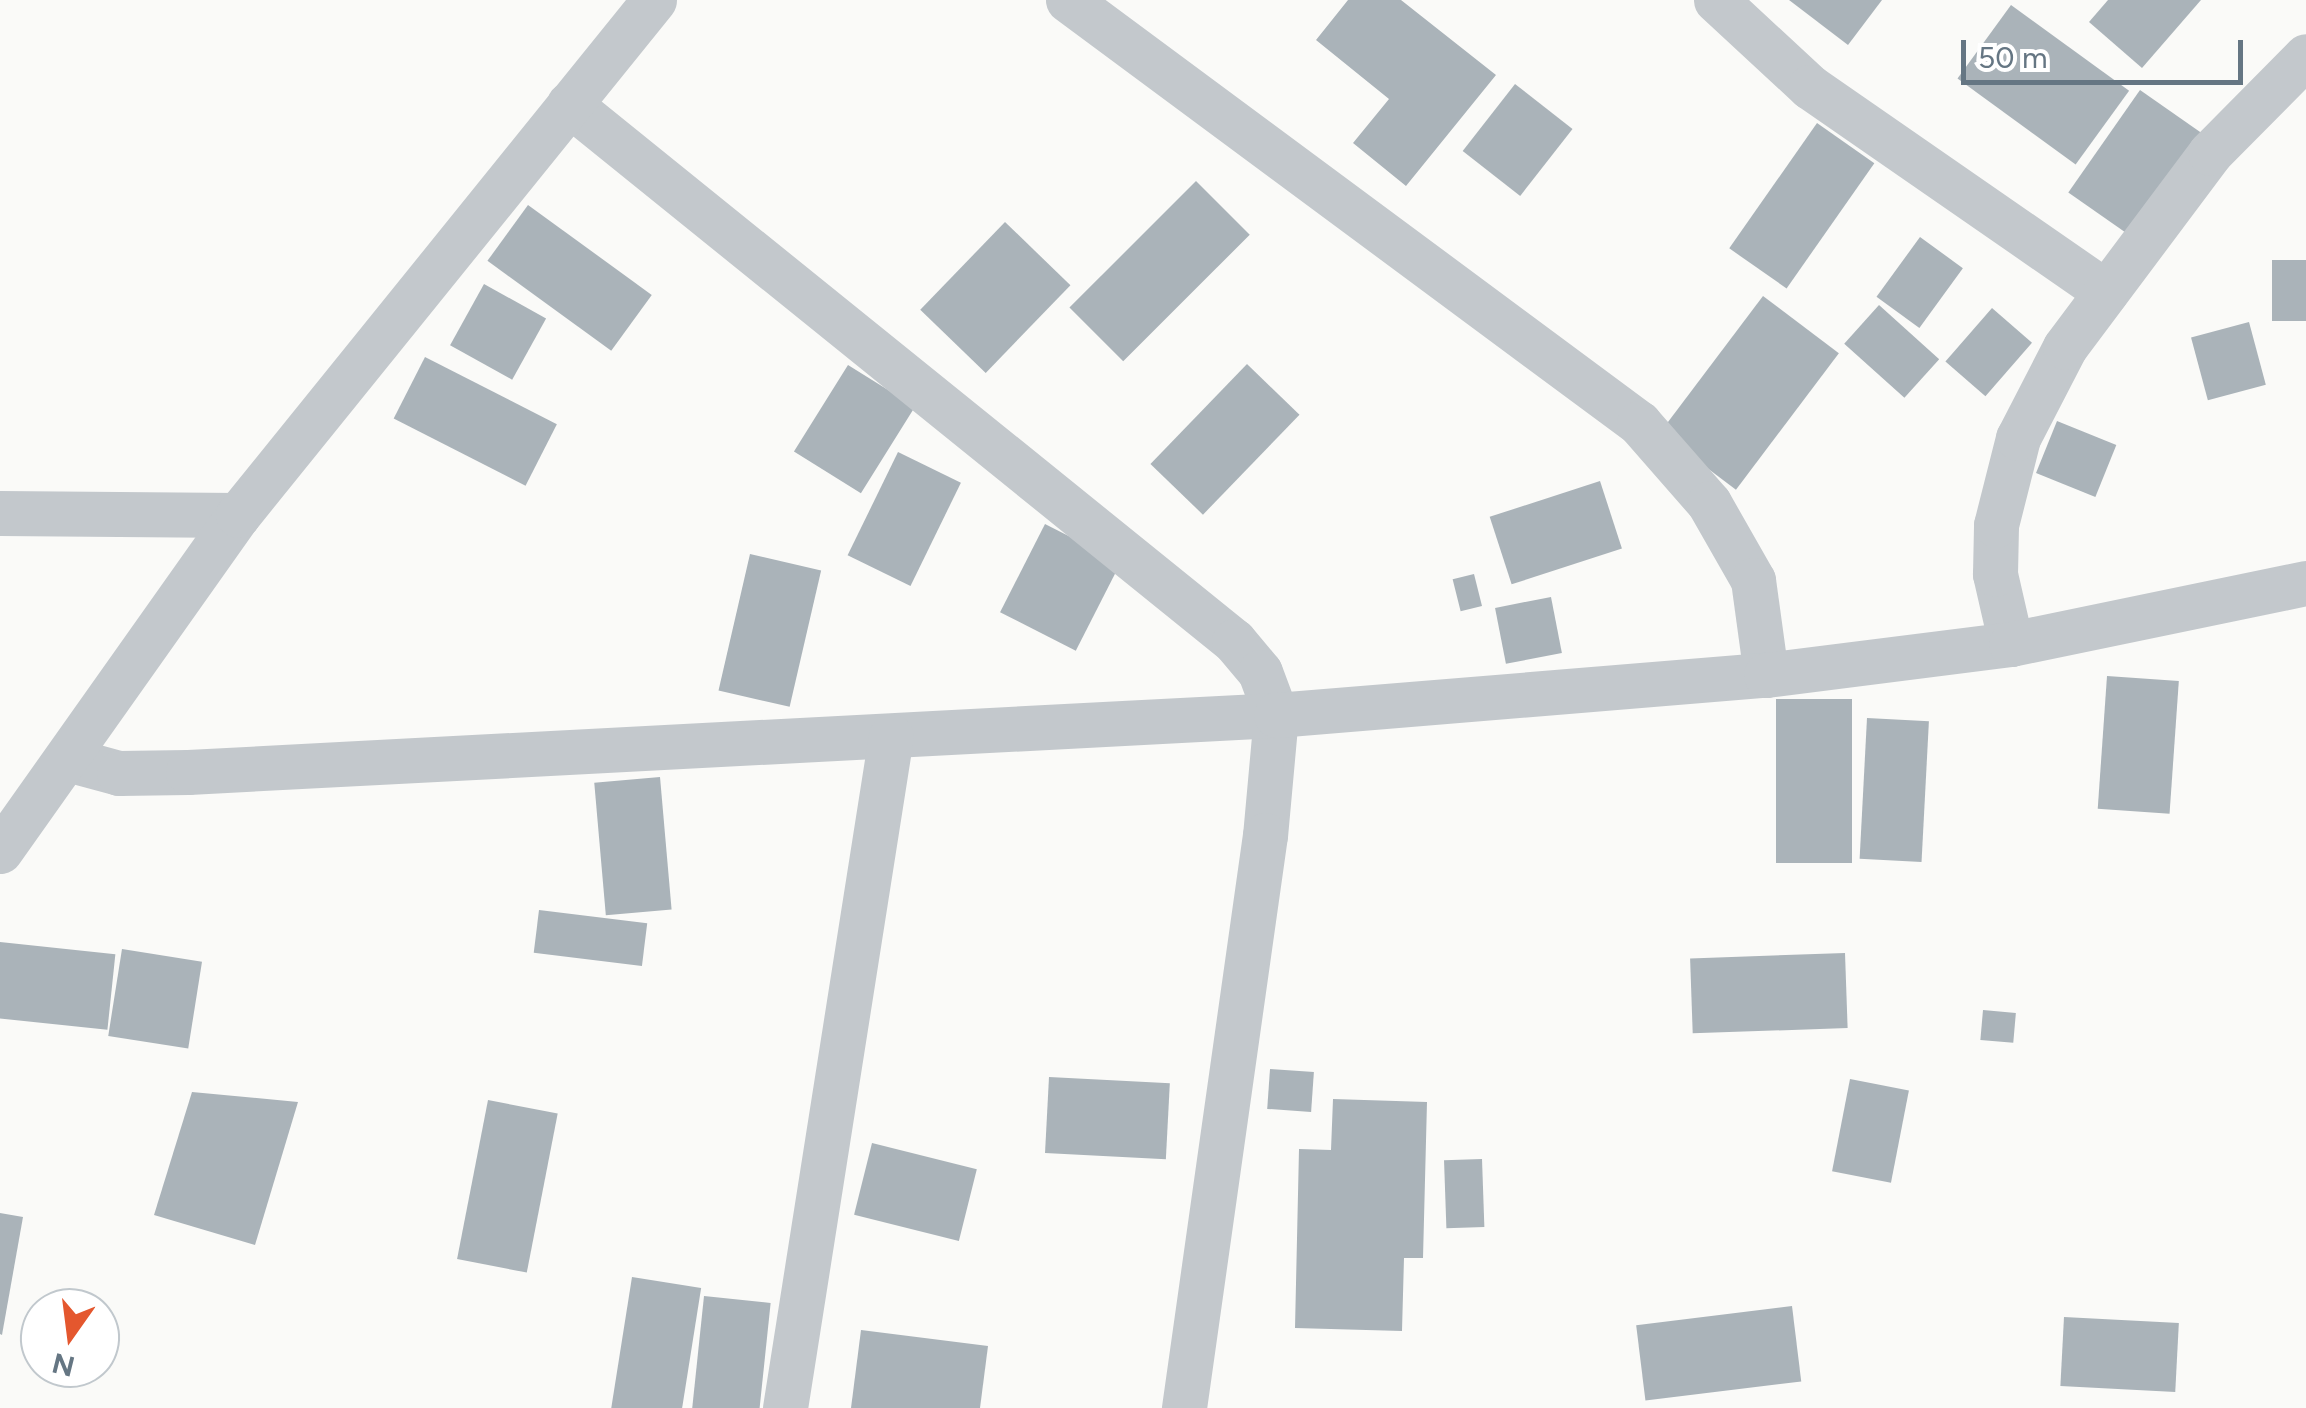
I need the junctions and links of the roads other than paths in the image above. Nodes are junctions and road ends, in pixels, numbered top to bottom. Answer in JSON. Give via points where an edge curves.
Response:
{"nodes":[{"id":1,"x":654,"y":0,"type":"edge"},
{"id":2,"x":1068,"y":0,"type":"edge"},
{"id":3,"x":1716,"y":0,"type":"edge"},
{"id":4,"x":2306,"y":56,"type":"edge"},
{"id":5,"x":569,"y":104,"type":"junction"},
{"id":6,"x":2106,"y":292,"type":"junction"},
{"id":7,"x":0,"y":513,"type":"edge"},
{"id":8,"x":238,"y":515,"type":"junction"},
{"id":9,"x":2306,"y":584,"type":"edge"},
{"id":10,"x":2011,"y":644,"type":"junction"},
{"id":11,"x":1766,"y":675,"type":"junction"},
{"id":12,"x":1276,"y":715,"type":"junction"},
{"id":13,"x":892,"y":736,"type":"junction"},
{"id":14,"x":70,"y":760,"type":"junction"},
{"id":15,"x":0,"y":852,"type":"edge"},
{"id":16,"x":786,"y":1408,"type":"edge"},
{"id":17,"x":1184,"y":1408,"type":"edge"}],
"edges":[{"from":1,"to":5,"type":"street"},
{"from":2,"to":11,"type":"street","via":[[1639,423],[1709,503],[1753,580]]},
{"from":3,"to":6,"type":"street","via":[[1810,87]]},
{"from":4,"to":6,"type":"street","via":[[2210,154]]},
{"from":5,"to":8,"type":"street"},
{"from":5,"to":12,"type":"street","via":[[1234,641],[1260,672]]},
{"from":6,"to":10,"type":"street","via":[[2065,347],[2000,489],[1995,574]]},
{"from":7,"to":8,"type":"street"},
{"from":8,"to":14,"type":"street"},
{"from":9,"to":10,"type":"street"},
{"from":10,"to":11,"type":"street"},
{"from":11,"to":12,"type":"street"},
{"from":12,"to":13,"type":"street"},
{"from":12,"to":17,"type":"street"},
{"from":13,"to":14,"type":"street","via":[[188,772],[119,773]]},
{"from":13,"to":16,"type":"street"},
{"from":14,"to":15,"type":"street"}]}
